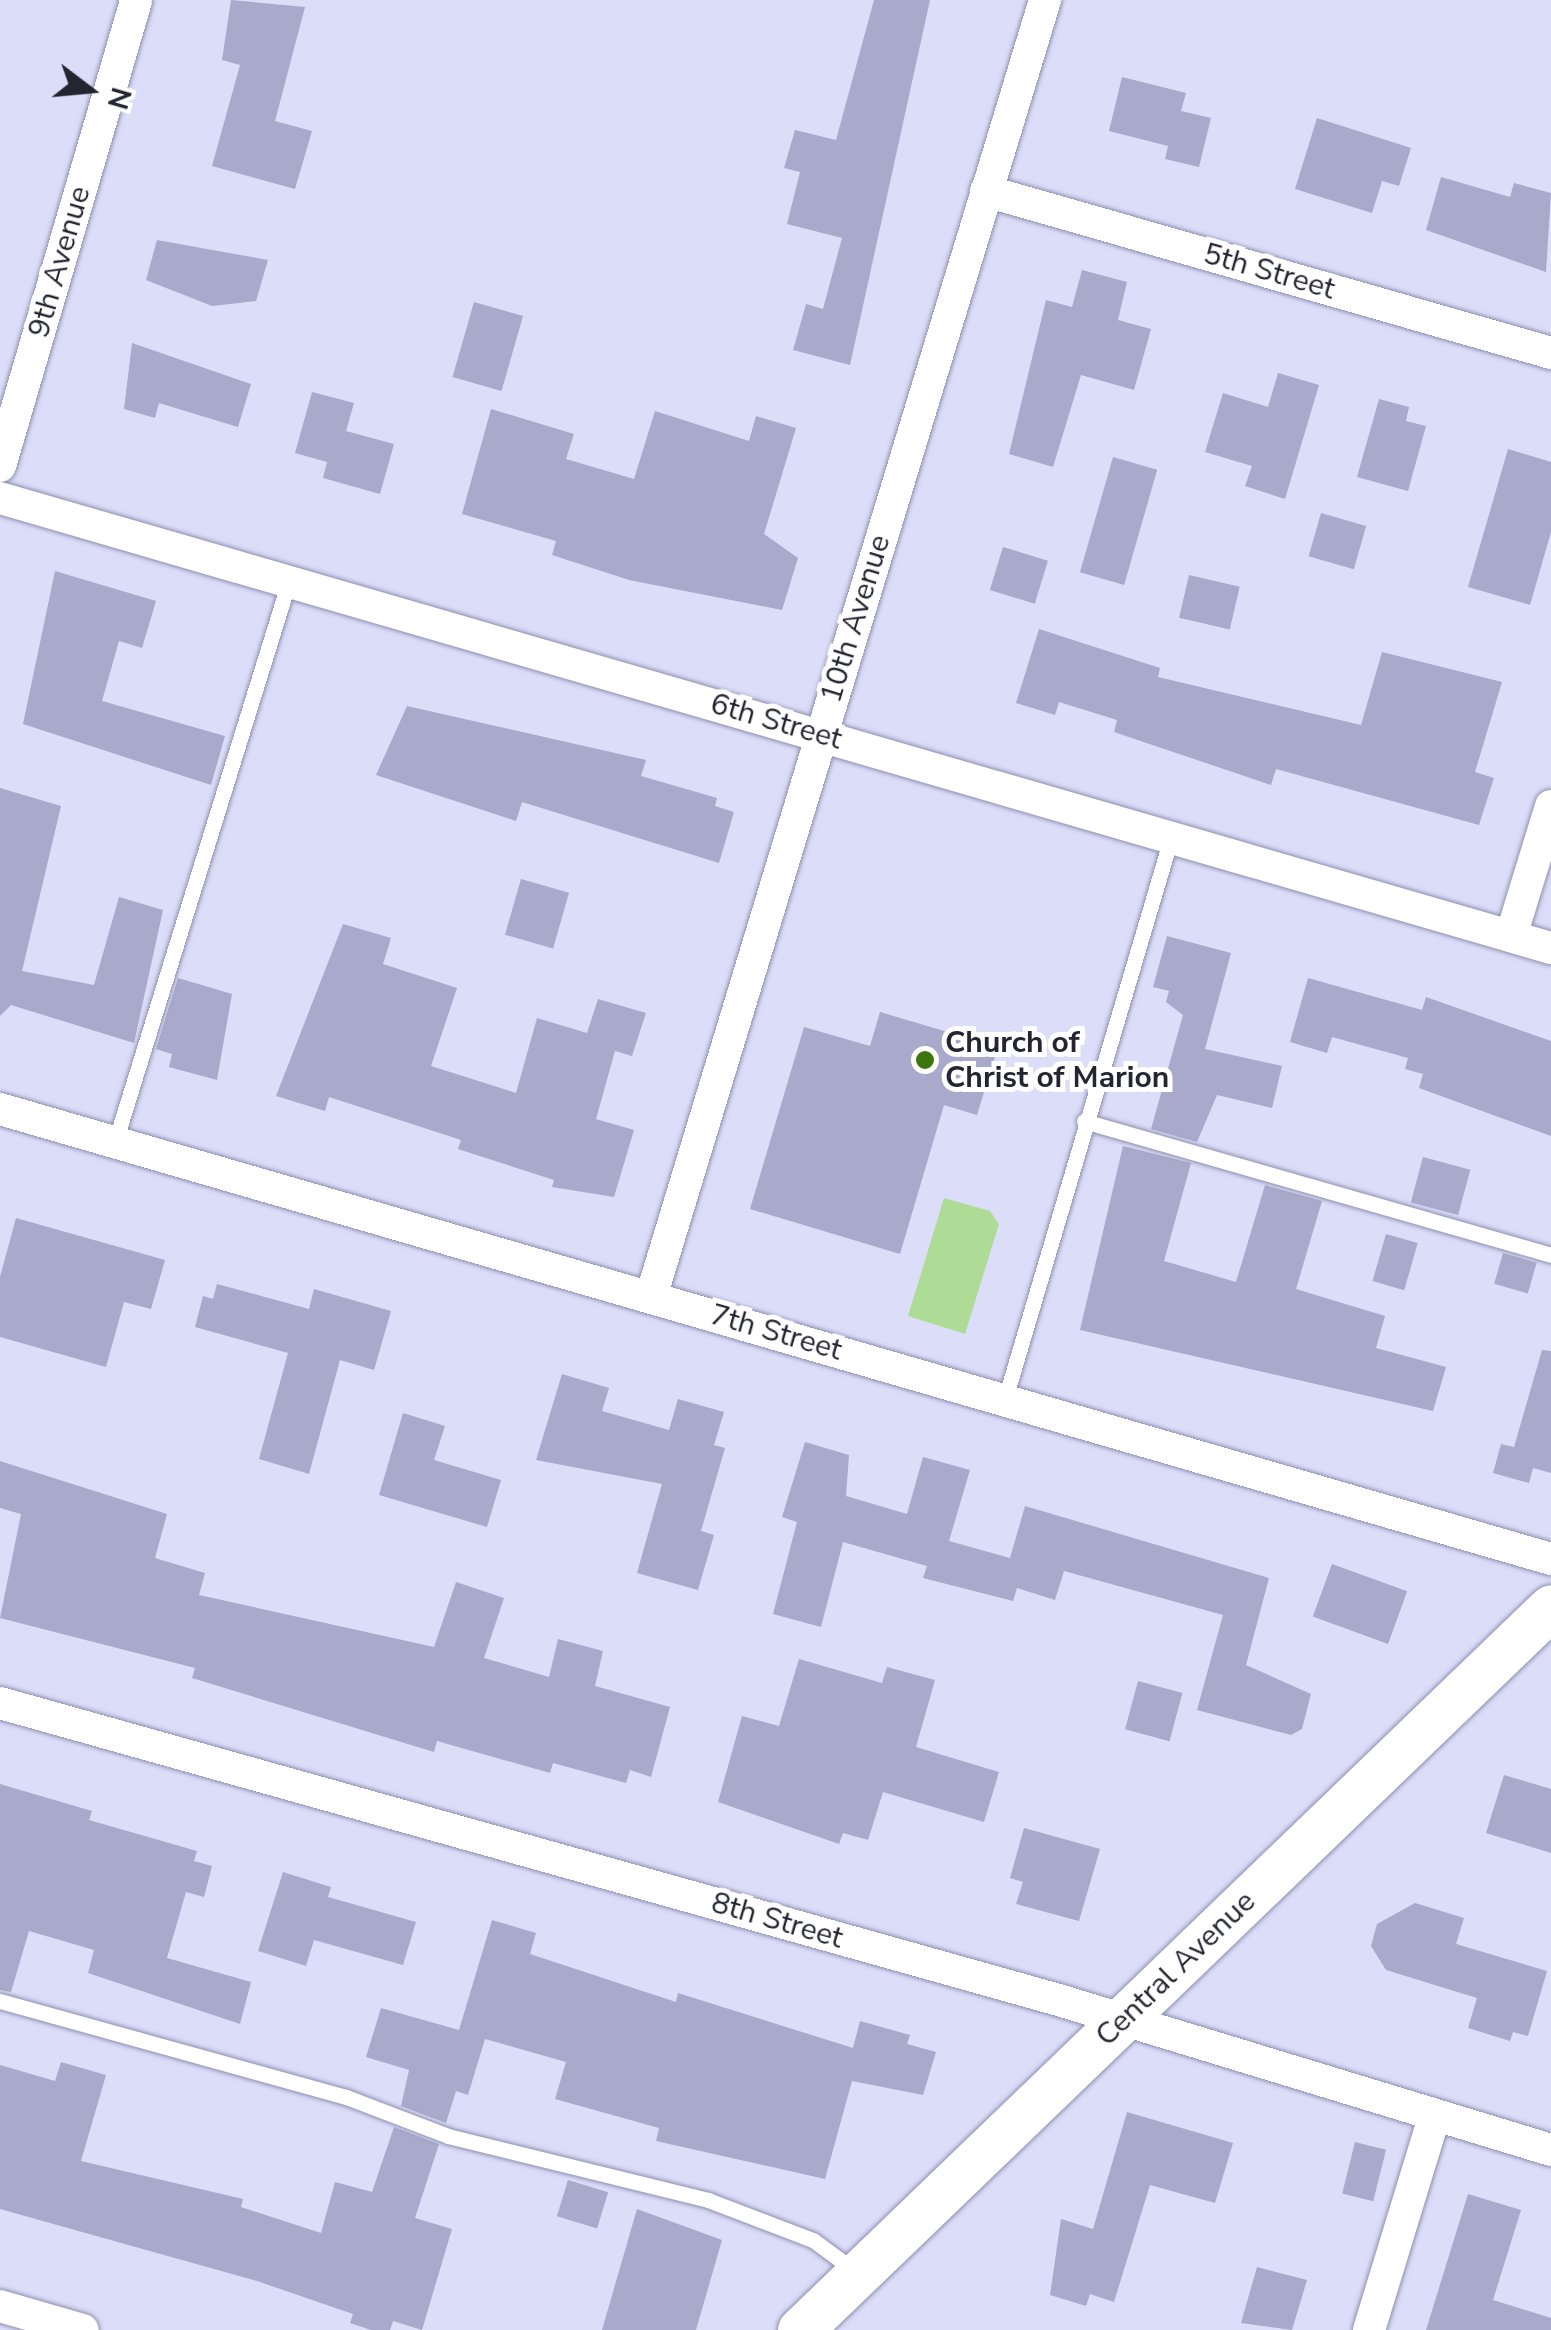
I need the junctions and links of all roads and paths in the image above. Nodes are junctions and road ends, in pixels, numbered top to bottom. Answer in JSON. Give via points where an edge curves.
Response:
{"nodes":[{"id":1,"x":136,"y":0,"type":"edge"},
{"id":2,"x":1044,"y":0,"type":"edge"},
{"id":3,"x":986,"y":191,"type":"junction"},
{"id":4,"x":1551,"y":353,"type":"edge"},
{"id":5,"x":0,"y":466,"type":"edge"},
{"id":6,"x":0,"y":498,"type":"edge"},
{"id":7,"x":289,"y":581,"type":"junction"},
{"id":8,"x":820,"y":735,"type":"junction"},
{"id":9,"x":1551,"y":806,"type":"edge"},
{"id":10,"x":1171,"y":838,"type":"junction"},
{"id":11,"x":1511,"y":936,"type":"junction"},
{"id":12,"x":1551,"y":948,"type":"edge"},
{"id":13,"x":0,"y":1109,"type":"edge"},
{"id":14,"x":1084,"y":1121,"type":"junction"},
{"id":15,"x":116,"y":1142,"type":"junction"},
{"id":16,"x":1551,"y":1254,"type":"edge"},
{"id":17,"x":652,"y":1297,"type":"junction"},
{"id":18,"x":1005,"y":1399,"type":"junction"},
{"id":19,"x":1551,"y":1559,"type":"edge"},
{"id":20,"x":1551,"y":1607,"type":"edge"},
{"id":21,"x":0,"y":1704,"type":"edge"},
{"id":22,"x":0,"y":2000,"type":"edge"},
{"id":23,"x":1122,"y":2022,"type":"junction"},
{"id":24,"x":1434,"y":2117,"type":"junction"},
{"id":25,"x":1551,"y":2150,"type":"edge"},
{"id":26,"x":859,"y":2274,"type":"junction"},
{"id":27,"x":0,"y":2306,"type":"edge"},
{"id":28,"x":83,"y":2330,"type":"edge"},
{"id":29,"x":800,"y":2330,"type":"edge"},
{"id":30,"x":1369,"y":2330,"type":"edge"}],
"edges":[{"from":1,"to":5,"type":"street","name":"9th Avenue"},
{"from":2,"to":3,"type":"street","name":"10th Avenue"},
{"from":3,"to":4,"type":"street","name":"5th Street"},
{"from":3,"to":8,"type":"street","name":"10th Avenue"},
{"from":6,"to":7,"type":"street","name":"6th Street"},
{"from":7,"to":8,"type":"street","name":"6th Street"},
{"from":7,"to":15,"type":"lane"},
{"from":8,"to":10,"type":"street","name":"6th Street"},
{"from":8,"to":17,"type":"street","name":"10th Avenue"},
{"from":9,"to":11,"type":"street"},
{"from":10,"to":11,"type":"street","name":"6th Street"},
{"from":10,"to":14,"type":"lane"},
{"from":11,"to":12,"type":"street","name":"6th Street"},
{"from":13,"to":15,"type":"street","name":"7th Street"},
{"from":14,"to":16,"type":"lane"},
{"from":14,"to":18,"type":"lane"},
{"from":15,"to":17,"type":"street","name":"7th Street"},
{"from":17,"to":18,"type":"street","name":"7th Street"},
{"from":18,"to":19,"type":"street","name":"7th Street"},
{"from":20,"to":23,"type":"street","name":"Central Avenue"},
{"from":21,"to":23,"type":"street","name":"8th Street"},
{"from":22,"to":26,"type":"lane","via":[[346,2097],[448,2136],[708,2200],[813,2240]]},
{"from":23,"to":24,"type":"street","name":"8th Street"},
{"from":23,"to":26,"type":"street","name":"Central Avenue"},
{"from":24,"to":25,"type":"street","name":"8th Street"},
{"from":24,"to":30,"type":"street"},
{"from":26,"to":29,"type":"street","name":"Central Avenue"},
{"from":27,"to":28,"type":"street"}]}
